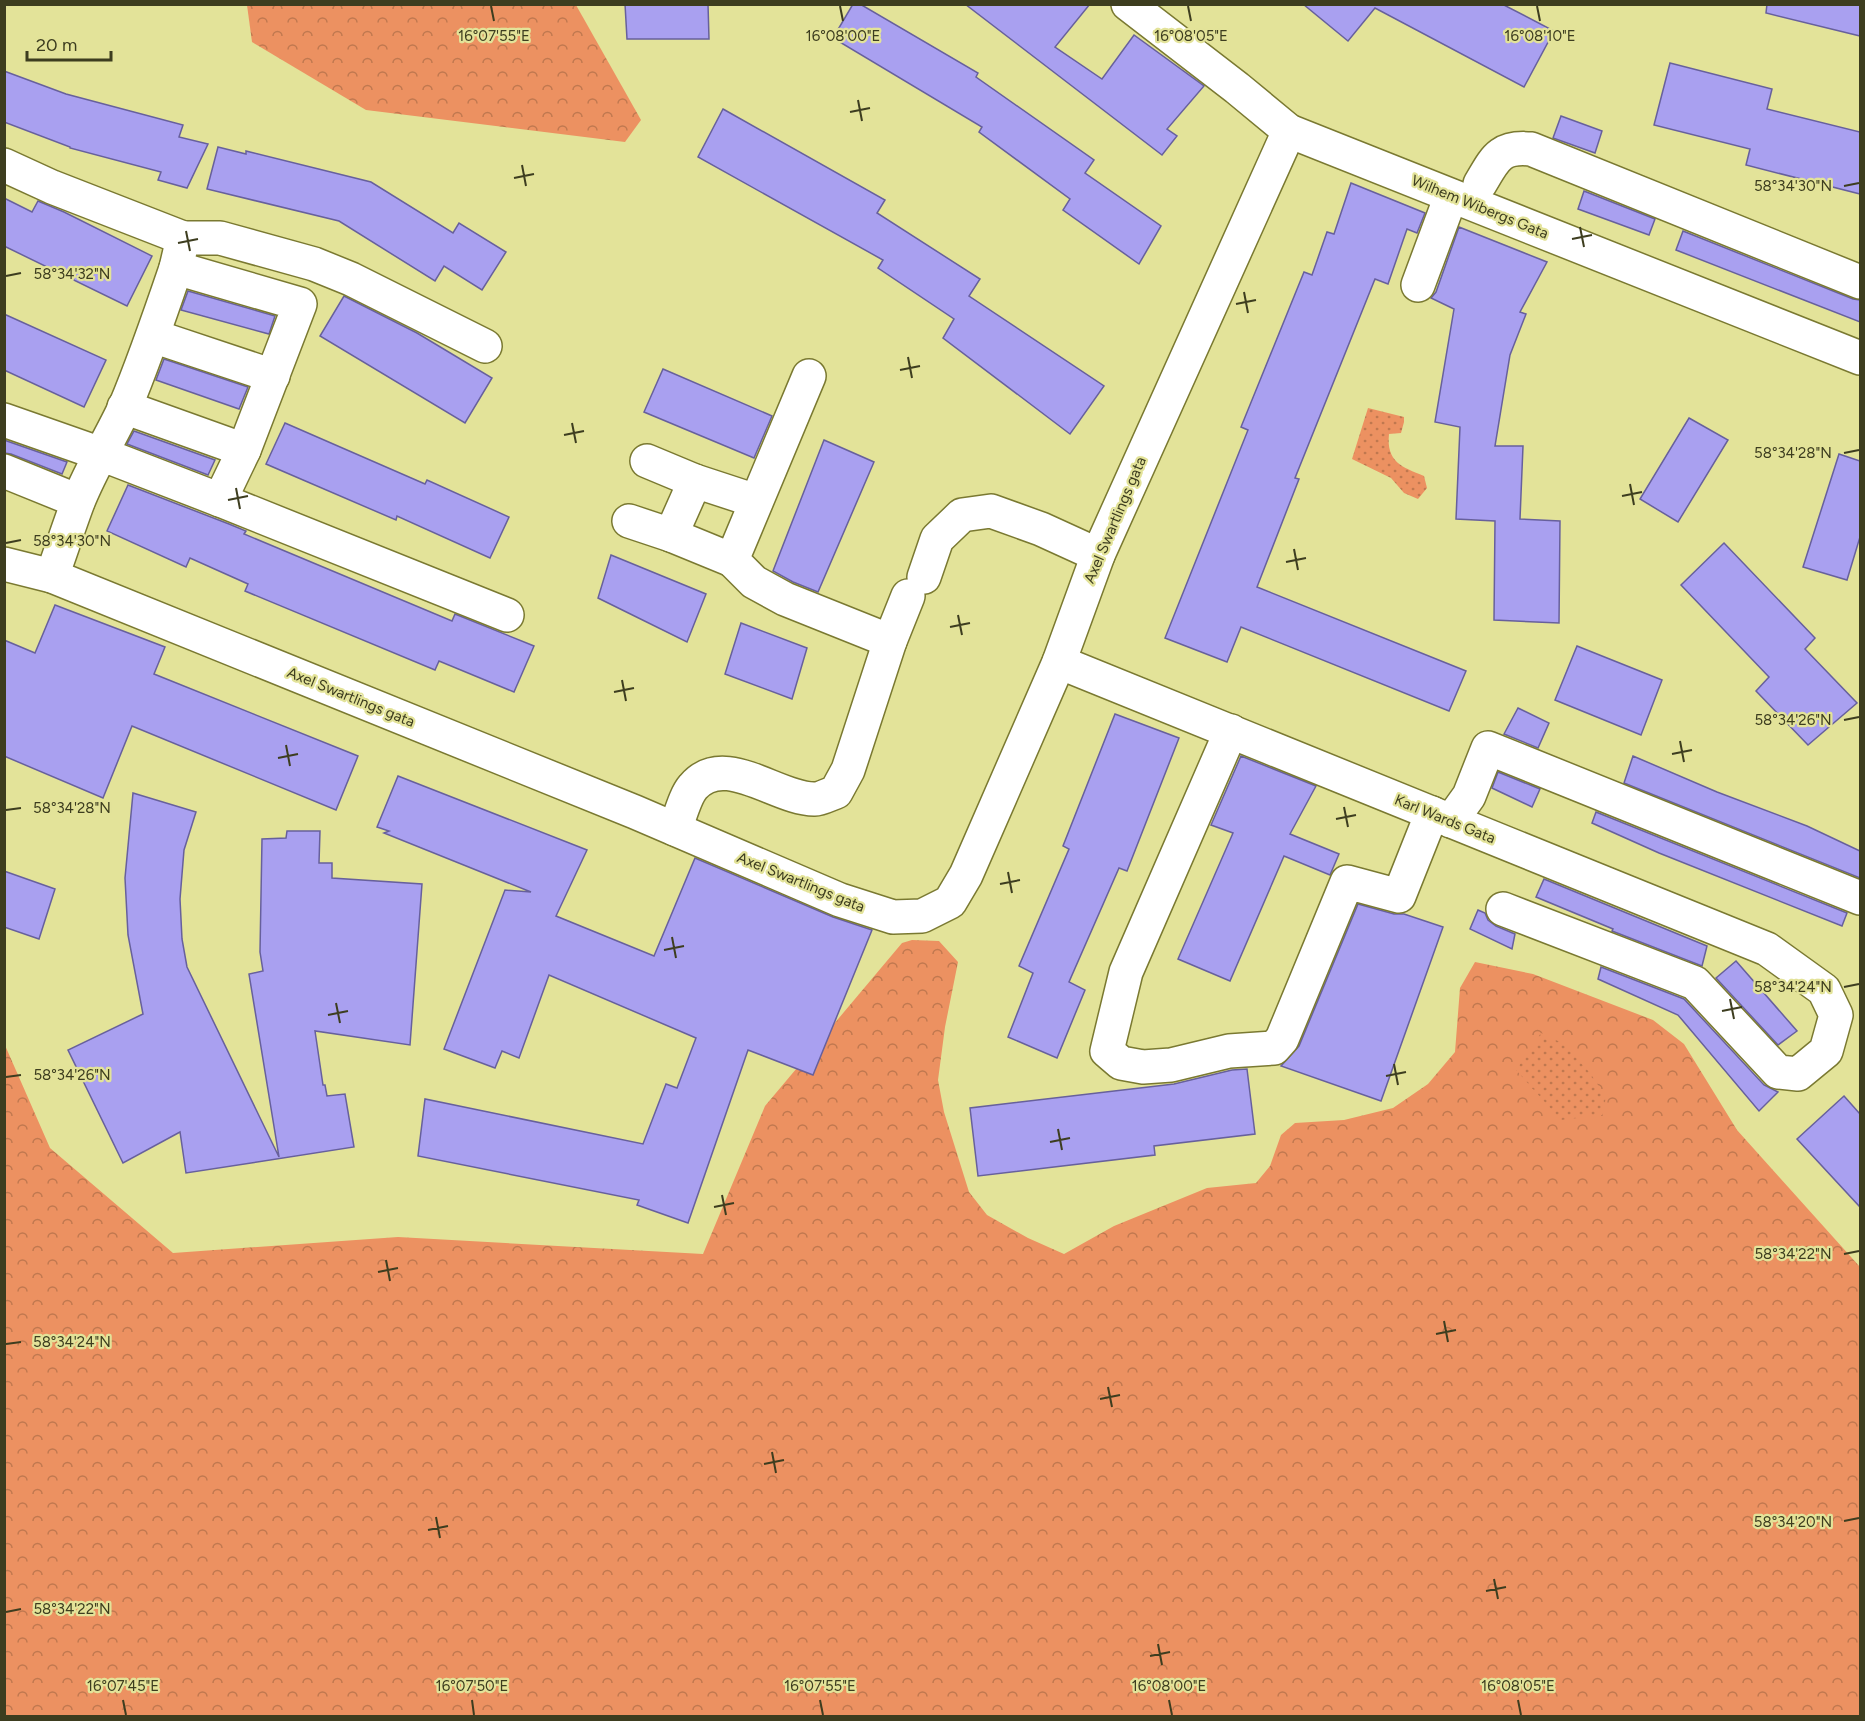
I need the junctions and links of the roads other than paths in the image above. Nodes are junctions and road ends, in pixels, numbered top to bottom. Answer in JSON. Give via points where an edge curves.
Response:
{"nodes":[{"id":1,"x":1128,"y":4,"type":"edge"},
{"id":2,"x":1289,"y":130,"type":"junction"},
{"id":3,"x":4,"y":165,"type":"edge"},
{"id":4,"x":1466,"y":190,"type":"junction"},
{"id":5,"x":179,"y":253,"type":"junction"},
{"id":6,"x":1860,"y":282,"type":"edge"},
{"id":7,"x":1418,"y":285,"type":"dead end"},
{"id":8,"x":153,"y":336,"type":"junction"},
{"id":9,"x":485,"y":346,"type":"dead end"},
{"id":10,"x":1860,"y":358,"type":"edge"},
{"id":11,"x":273,"y":376,"type":"junction"},
{"id":12,"x":809,"y":376,"type":"dead end"},
{"id":13,"x":124,"y":407,"type":"junction"},
{"id":14,"x":4,"y":420,"type":"edge"},
{"id":15,"x":244,"y":450,"type":"junction"},
{"id":16,"x":101,"y":454,"type":"junction"},
{"id":17,"x":647,"y":461,"type":"dead end"},
{"id":18,"x":4,"y":471,"type":"edge"},
{"id":19,"x":695,"y":480,"type":"junction"},
{"id":20,"x":220,"y":500,"type":"junction"},
{"id":21,"x":78,"y":501,"type":"junction"},
{"id":22,"x":756,"y":501,"type":"junction"},
{"id":23,"x":629,"y":521,"type":"dead end"},
{"id":24,"x":671,"y":535,"type":"junction"},
{"id":25,"x":1098,"y":555,"type":"junction"},
{"id":26,"x":732,"y":560,"type":"junction"},
{"id":27,"x":4,"y":564,"type":"edge"},
{"id":28,"x":52,"y":576,"type":"junction"},
{"id":29,"x":507,"y":615,"type":"dead end"},
{"id":30,"x":890,"y":641,"type":"junction"},
{"id":31,"x":1059,"y":662,"type":"junction"},
{"id":32,"x":1231,"y":731,"type":"junction"},
{"id":33,"x":1441,"y":817,"type":"junction"},
{"id":34,"x":675,"y":829,"type":"junction"},
{"id":35,"x":1860,"y":898,"type":"edge"},
{"id":36,"x":1503,"y":909,"type":"dead end"}],
"edges":[{"from":1,"to":2,"type":"street","name":"Wilhem Wibergs Gata"},
{"from":2,"to":4,"type":"street","name":"Wilhem Wibergs Gata"},
{"from":2,"to":25,"type":"street","name":"Axel Swartlings gata"},
{"from":3,"to":5,"type":"street"},
{"from":4,"to":6,"type":"street","via":[[1497,156],[1516,148],[1531,149]]},
{"from":4,"to":7,"type":"street"},
{"from":4,"to":10,"type":"street","name":"Wilhem Wibergs Gata"},
{"from":5,"to":8,"type":"street"},
{"from":5,"to":9,"type":"street","via":[[220,238],[314,264]]},
{"from":5,"to":11,"type":"street","via":[[300,304]]},
{"from":8,"to":11,"type":"street"},
{"from":8,"to":13,"type":"street"},
{"from":11,"to":15,"type":"street"},
{"from":12,"to":22,"type":"street"},
{"from":13,"to":15,"type":"street"},
{"from":13,"to":16,"type":"street"},
{"from":14,"to":16,"type":"street"},
{"from":15,"to":20,"type":"street"},
{"from":16,"to":20,"type":"street"},
{"from":16,"to":21,"type":"street"},
{"from":17,"to":19,"type":"street"},
{"from":18,"to":21,"type":"street"},
{"from":19,"to":22,"type":"street"},
{"from":19,"to":24,"type":"street"},
{"from":20,"to":29,"type":"street"},
{"from":21,"to":28,"type":"street"},
{"from":22,"to":26,"type":"street"},
{"from":23,"to":24,"type":"street"},
{"from":24,"to":26,"type":"street"},
{"from":25,"to":30,"type":"street","via":[[991,511],[962,515],[937,539]]},
{"from":25,"to":31,"type":"street","name":"Axel Swartlings gata"},
{"from":26,"to":30,"type":"street","via":[[754,582],[785,598]]},
{"from":27,"to":28,"type":"street","name":"Axel Swartlings gata"},
{"from":28,"to":34,"type":"street","name":"Axel Swartlings gata"},
{"from":30,"to":34,"type":"street","via":[[848,770],[836,792],[816,799],[790,795],[730,774],[710,775],[692,788]]},
{"from":31,"to":32,"type":"street","name":"Karl Wards Gata"},
{"from":31,"to":34,"type":"street","name":"Axel Swartlings gata","via":[[966,875],[950,902],[922,916],[893,917],[840,900]]},
{"from":32,"to":33,"type":"street","name":"Karl Wards Gata"},
{"from":32,"to":33,"type":"street","via":[[1126,972],[1107,1051],[1121,1063],[1143,1067],[1171,1065],[1229,1051],[1274,1048],[1282,1039],[1347,882],[1399,896]]},
{"from":33,"to":35,"type":"street","via":[[1469,796],[1488,748]]},
{"from":33,"to":36,"type":"street","name":"Karl Wards Gata","via":[[1767,949],[1824,990],[1836,1015],[1826,1051],[1798,1074],[1778,1072],[1695,983]]}]}
